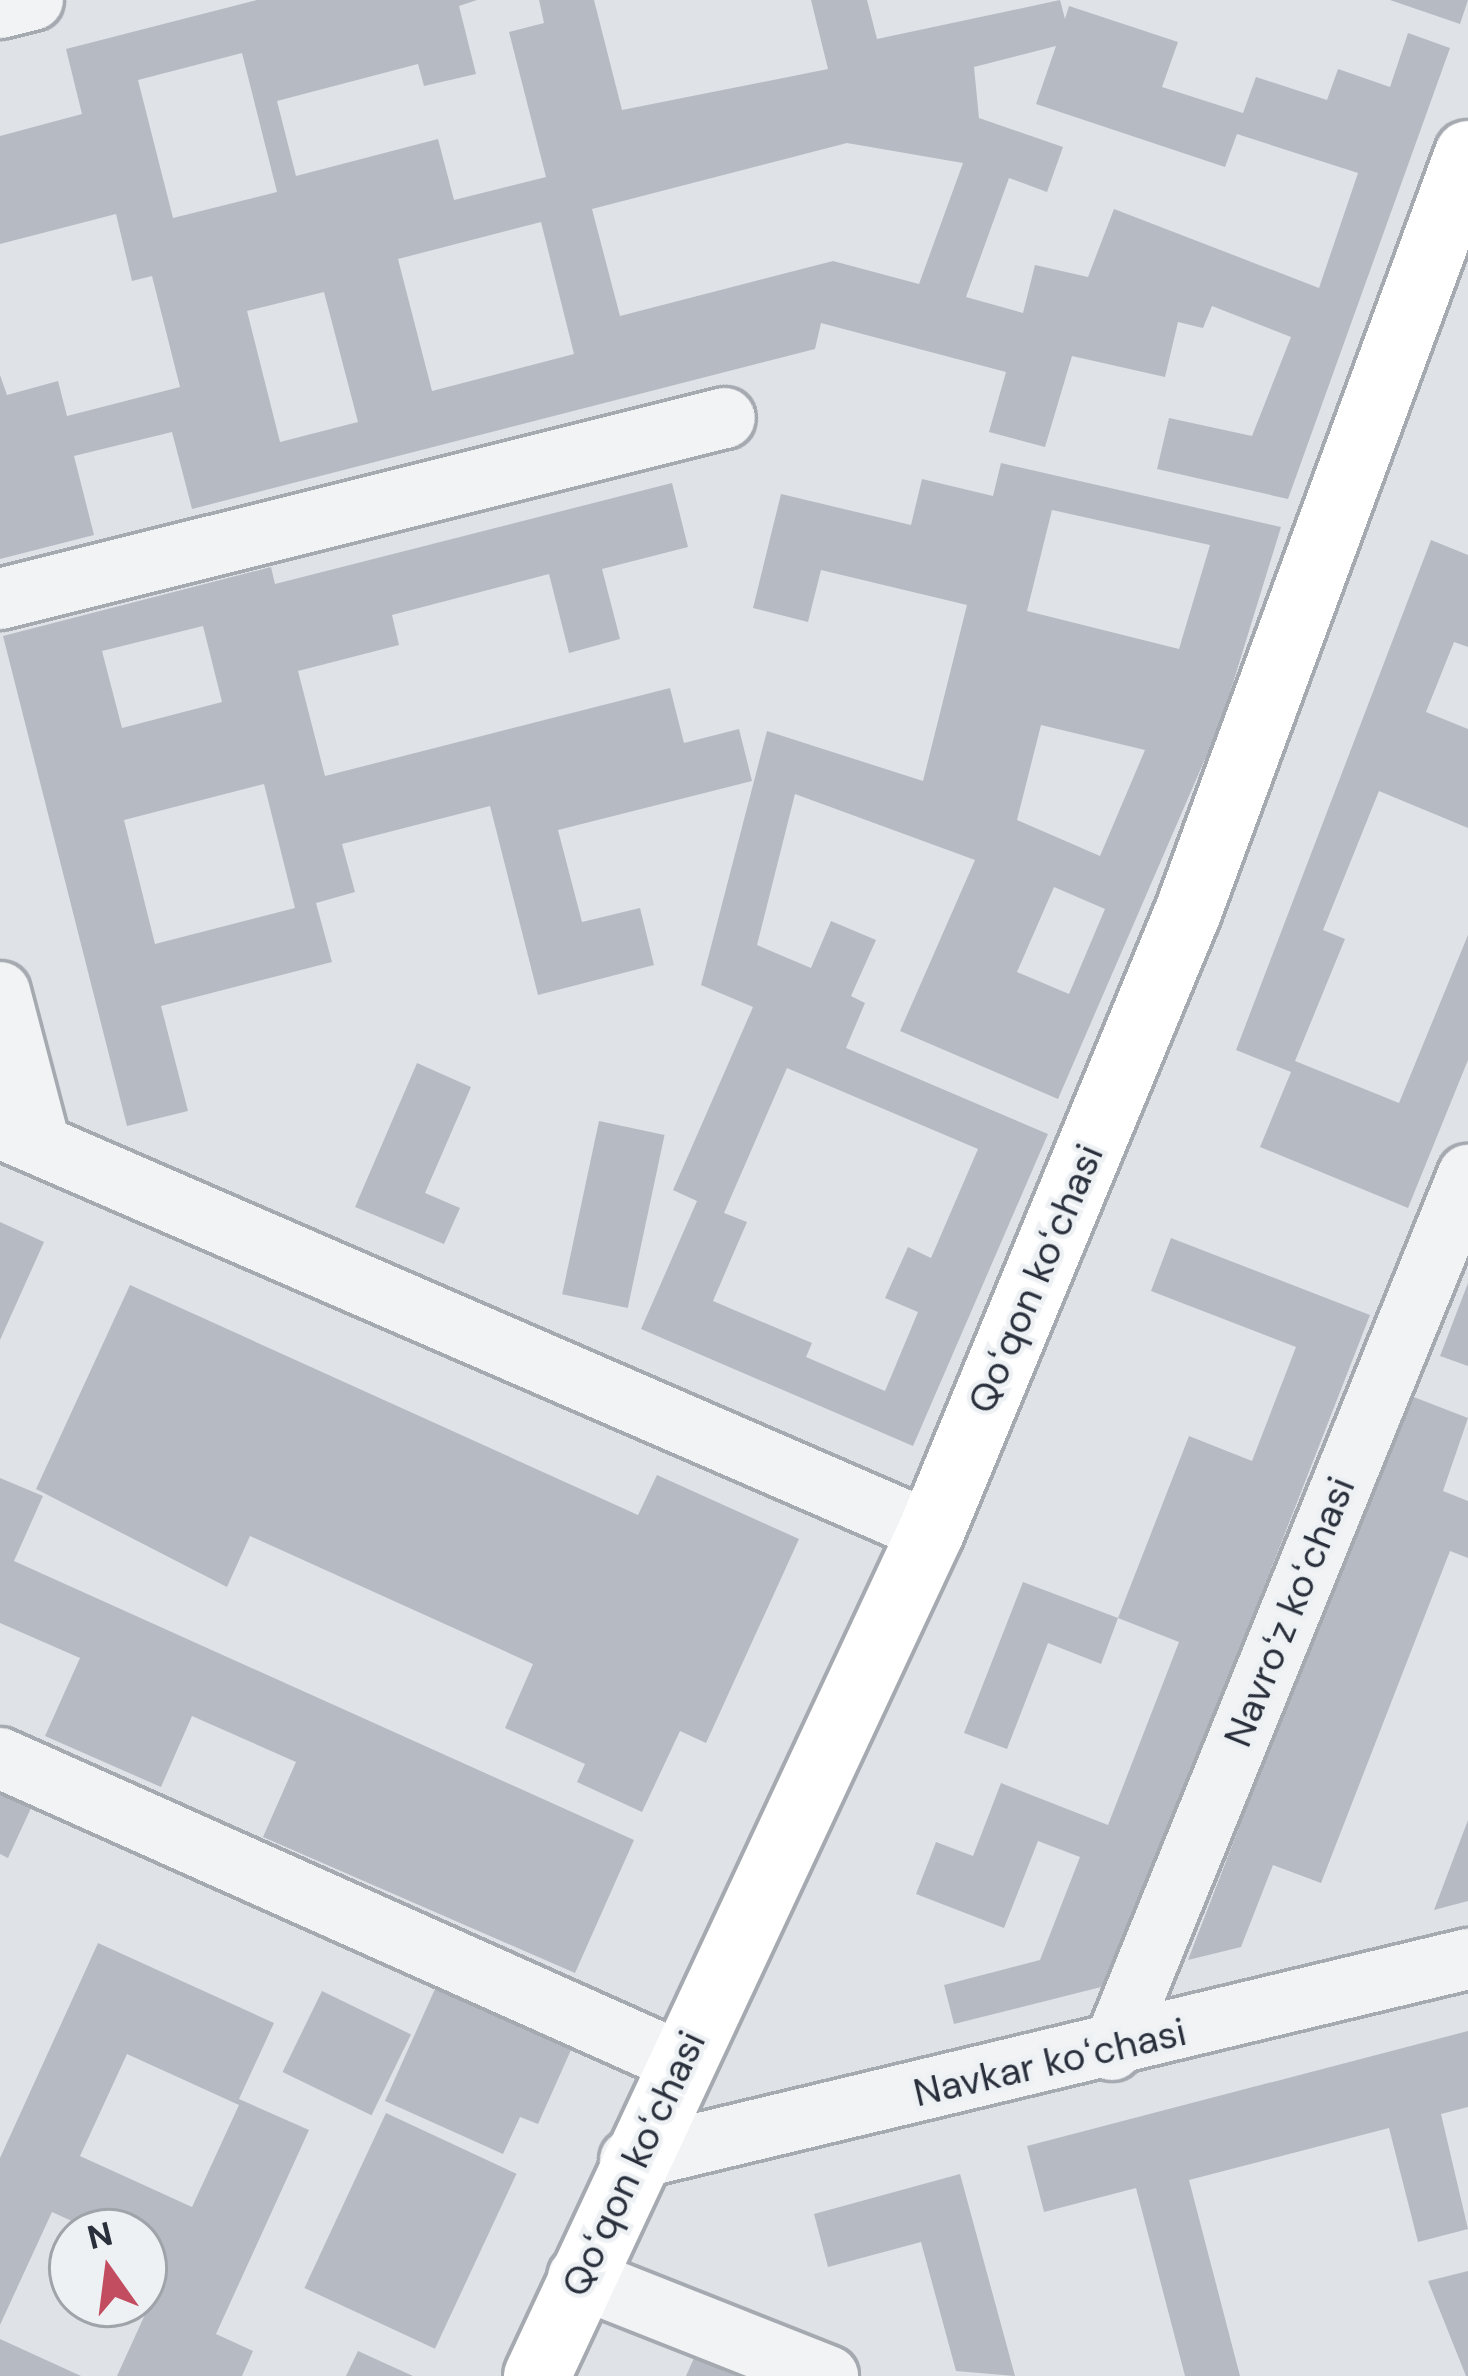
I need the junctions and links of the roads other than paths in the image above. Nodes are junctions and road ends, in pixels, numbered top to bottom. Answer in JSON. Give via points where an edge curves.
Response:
{"nodes":[{"id":1,"x":33,"y":0,"type":"edge"},
{"id":2,"x":0,"y":8,"type":"edge"},
{"id":3,"x":1468,"y":154,"type":"edge"},
{"id":4,"x":725,"y":418,"type":"dead end"},
{"id":5,"x":0,"y":599,"type":"edge"},
{"id":6,"x":0,"y":992,"type":"edge"},
{"id":7,"x":20,"y":1136,"type":"edge"},
{"id":8,"x":1468,"y":1175,"type":"edge"},
{"id":9,"x":931,"y":1532,"type":"junction"},
{"id":10,"x":0,"y":1758,"type":"edge"},
{"id":11,"x":1468,"y":1959,"type":"edge"},
{"id":12,"x":1112,"y":2050,"type":"junction"},
{"id":13,"x":682,"y":2063,"type":"junction"},
{"id":14,"x":630,"y":2160,"type":"junction"},
{"id":15,"x":578,"y":2277,"type":"junction"},
{"id":16,"x":538,"y":2376,"type":"edge"},
{"id":17,"x":828,"y":2376,"type":"edge"}],
"edges":[{"from":1,"to":2,"type":"street"},
{"from":3,"to":9,"type":"main road","name":"Qoʻqon koʻchasi","via":[[1188,912]]},
{"from":4,"to":5,"type":"street"},
{"from":6,"to":7,"type":"street"},
{"from":7,"to":9,"type":"street"},
{"from":8,"to":12,"type":"street","name":"Navroʻz koʻchasi"},
{"from":9,"to":13,"type":"main road","name":"Qoʻqon koʻchasi"},
{"from":10,"to":13,"type":"street"},
{"from":11,"to":12,"type":"street","name":"Navkar koʻchasi"},
{"from":12,"to":14,"type":"street","name":"Navkar koʻchasi"},
{"from":13,"to":14,"type":"main road","name":"Qoʻqon koʻchasi"},
{"from":14,"to":15,"type":"main road","name":"Qoʻqon koʻchasi"},
{"from":15,"to":16,"type":"main road","name":"Qoʻqon koʻchasi"},
{"from":15,"to":17,"type":"street"}]}
